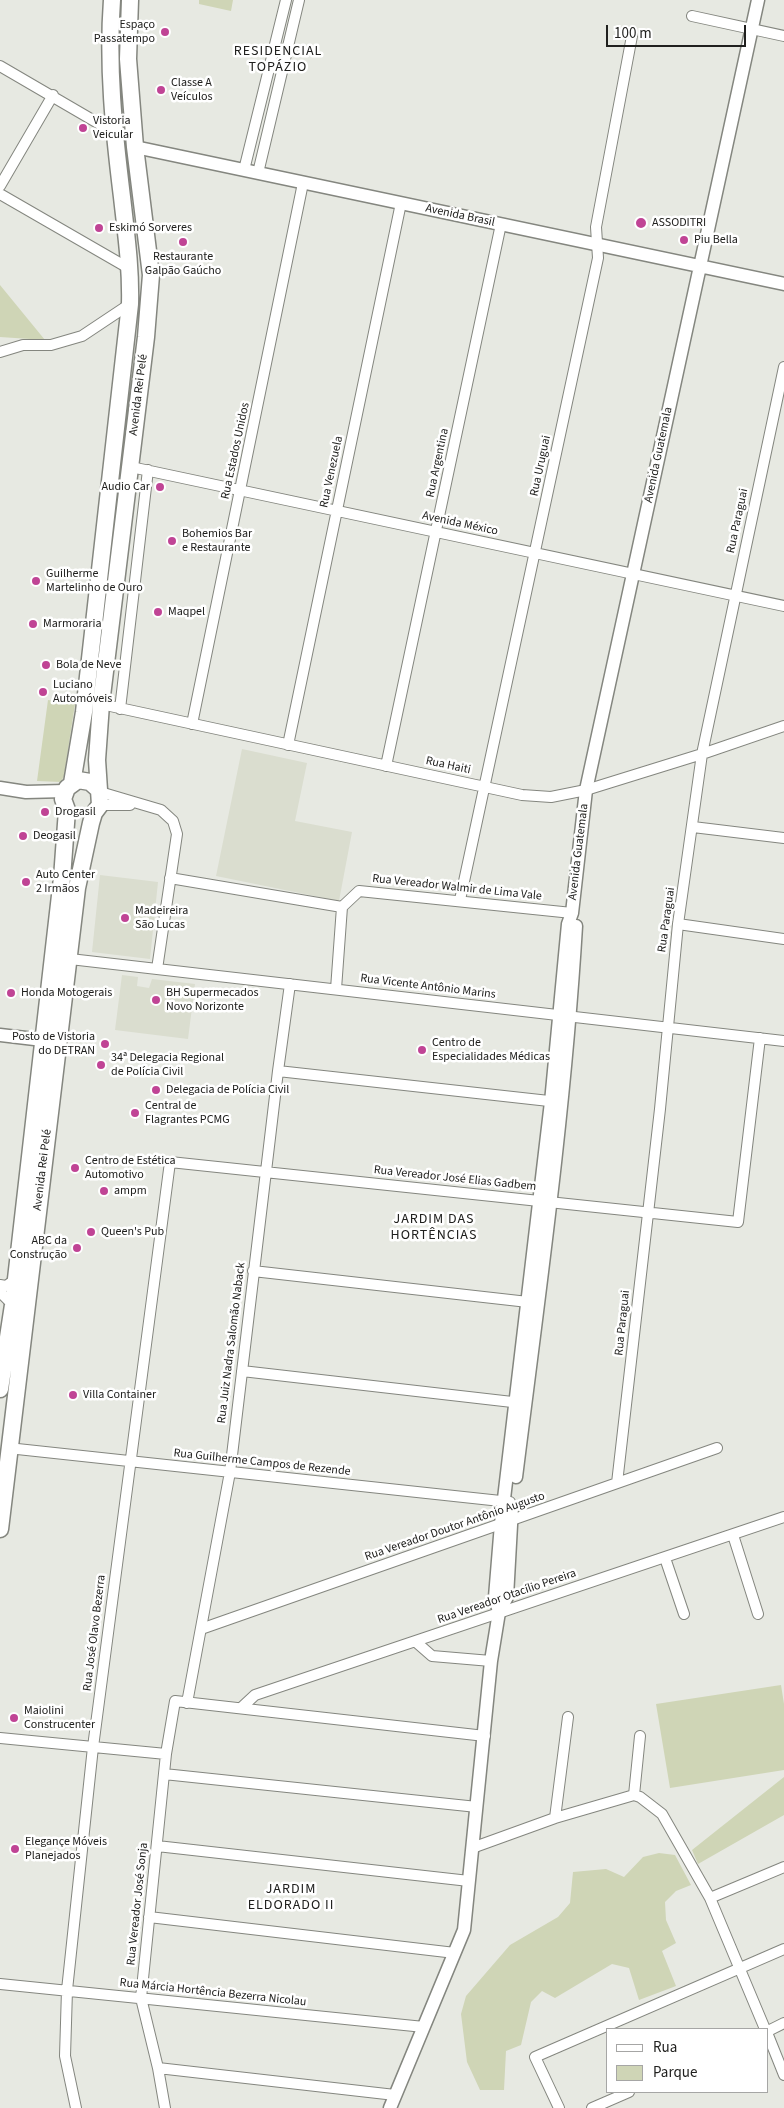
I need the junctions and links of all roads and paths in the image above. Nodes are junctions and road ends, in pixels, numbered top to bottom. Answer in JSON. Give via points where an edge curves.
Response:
{"nodes":[{"id":1,"x":112,"y":0,"type":"edge"},
{"id":2,"x":130,"y":0,"type":"edge"},
{"id":3,"x":286,"y":0,"type":"edge"},
{"id":4,"x":299,"y":0,"type":"edge"},
{"id":5,"x":758,"y":0,"type":"edge"},
{"id":6,"x":692,"y":16,"type":"dead end"},
{"id":7,"x":752,"y":29,"type":"junction"},
{"id":8,"x":632,"y":36,"type":"dead end"},
{"id":9,"x":784,"y":36,"type":"edge"},
{"id":10,"x":271,"y":60,"type":"junction"},
{"id":11,"x":285,"y":63,"type":"junction"},
{"id":12,"x":0,"y":66,"type":"edge"},
{"id":13,"x":53,"y":95,"type":"junction"},
{"id":14,"x":115,"y":133,"type":"junction"},
{"id":15,"x":135,"y":148,"type":"junction"},
{"id":16,"x":244,"y":170,"type":"junction"},
{"id":17,"x":258,"y":173,"type":"junction"},
{"id":18,"x":303,"y":183,"type":"junction"},
{"id":19,"x":0,"y":186,"type":"edge"},
{"id":20,"x":0,"y":194,"type":"edge"},
{"id":21,"x":400,"y":203,"type":"junction"},
{"id":22,"x":501,"y":224,"type":"junction"},
{"id":23,"x":597,"y":244,"type":"junction"},
{"id":24,"x":700,"y":266,"type":"junction"},
{"id":25,"x":130,"y":270,"type":"junction"},
{"id":26,"x":784,"y":284,"type":"edge"},
{"id":27,"x":130,"y":304,"type":"junction"},
{"id":28,"x":0,"y":352,"type":"edge"},
{"id":29,"x":784,"y":367,"type":"edge"},
{"id":30,"x":130,"y":466,"type":"junction"},
{"id":31,"x":148,"y":470,"type":"junction"},
{"id":32,"x":241,"y":490,"type":"junction"},
{"id":33,"x":336,"y":511,"type":"junction"},
{"id":34,"x":436,"y":532,"type":"junction"},
{"id":35,"x":535,"y":553,"type":"junction"},
{"id":36,"x":633,"y":574,"type":"junction"},
{"id":37,"x":735,"y":597,"type":"junction"},
{"id":38,"x":784,"y":606,"type":"edge"},
{"id":39,"x":101,"y":704,"type":"junction"},
{"id":40,"x":120,"y":708,"type":"junction"},
{"id":41,"x":192,"y":724,"type":"junction"},
{"id":42,"x":784,"y":726,"type":"edge"},
{"id":43,"x":288,"y":745,"type":"junction"},
{"id":44,"x":702,"y":754,"type":"junction"},
{"id":45,"x":386,"y":766,"type":"junction"},
{"id":46,"x":485,"y":787,"type":"junction"},
{"id":47,"x":0,"y":788,"type":"edge"},
{"id":48,"x":586,"y":790,"type":"junction"},
{"id":49,"x":67,"y":797,"type":"junction"},
{"id":50,"x":98,"y":800,"type":"junction"},
{"id":51,"x":693,"y":827,"type":"junction"},
{"id":52,"x":784,"y":838,"type":"edge"},
{"id":53,"x":170,"y":878,"type":"junction"},
{"id":54,"x":460,"y":900,"type":"junction"},
{"id":55,"x":342,"y":907,"type":"junction"},
{"id":56,"x":572,"y":913,"type":"junction"},
{"id":57,"x":678,"y":924,"type":"junction"},
{"id":58,"x":784,"y":939,"type":"edge"},
{"id":59,"x":70,"y":959,"type":"junction"},
{"id":60,"x":157,"y":969,"type":"junction"},
{"id":61,"x":290,"y":984,"type":"junction"},
{"id":62,"x":336,"y":989,"type":"junction"},
{"id":63,"x":565,"y":1017,"type":"junction"},
{"id":64,"x":667,"y":1027,"type":"junction"},
{"id":65,"x":0,"y":1035,"type":"edge"},
{"id":66,"x":760,"y":1038,"type":"junction"},
{"id":67,"x":43,"y":1040,"type":"junction"},
{"id":68,"x":784,"y":1041,"type":"edge"},
{"id":69,"x":278,"y":1071,"type":"junction"},
{"id":70,"x":556,"y":1102,"type":"junction"},
{"id":71,"x":170,"y":1162,"type":"joint"},
{"id":72,"x":266,"y":1171,"type":"junction"},
{"id":73,"x":545,"y":1202,"type":"junction"},
{"id":74,"x":648,"y":1213,"type":"junction"},
{"id":75,"x":253,"y":1271,"type":"junction"},
{"id":76,"x":16,"y":1280,"type":"junction"},
{"id":77,"x":0,"y":1285,"type":"edge"},
{"id":78,"x":0,"y":1294,"type":"edge"},
{"id":79,"x":528,"y":1302,"type":"junction"},
{"id":80,"x":13,"y":1305,"type":"junction"},
{"id":81,"x":242,"y":1371,"type":"junction"},
{"id":82,"x":0,"y":1390,"type":"edge"},
{"id":83,"x":520,"y":1403,"type":"junction"},
{"id":84,"x":8,"y":1448,"type":"junction"},
{"id":85,"x":717,"y":1448,"type":"dead end"},
{"id":86,"x":130,"y":1462,"type":"junction"},
{"id":87,"x":230,"y":1472,"type":"junction"},
{"id":88,"x":618,"y":1483,"type":"junction"},
{"id":89,"x":509,"y":1502,"type":"junction"},
{"id":90,"x":784,"y":1517,"type":"edge"},
{"id":91,"x":506,"y":1523,"type":"junction"},
{"id":92,"x":0,"y":1529,"type":"edge"},
{"id":93,"x":732,"y":1534,"type":"junction"},
{"id":94,"x":665,"y":1558,"type":"junction"},
{"id":95,"x":499,"y":1612,"type":"junction"},
{"id":96,"x":684,"y":1614,"type":"dead end"},
{"id":97,"x":758,"y":1614,"type":"dead end"},
{"id":98,"x":201,"y":1629,"type":"junction"},
{"id":99,"x":416,"y":1642,"type":"junction"},
{"id":100,"x":491,"y":1661,"type":"junction"},
{"id":101,"x":187,"y":1703,"type":"junction"},
{"id":102,"x":241,"y":1708,"type":"junction"},
{"id":103,"x":568,"y":1717,"type":"dead end"},
{"id":104,"x":485,"y":1736,"type":"junction"},
{"id":105,"x":640,"y":1736,"type":"dead end"},
{"id":106,"x":0,"y":1738,"type":"edge"},
{"id":107,"x":93,"y":1747,"type":"junction"},
{"id":108,"x":166,"y":1754,"type":"junction"},
{"id":109,"x":164,"y":1774,"type":"junction"},
{"id":110,"x":637,"y":1796,"type":"junction"},
{"id":111,"x":477,"y":1807,"type":"junction"},
{"id":112,"x":556,"y":1818,"type":"junction"},
{"id":113,"x":157,"y":1846,"type":"junction"},
{"id":114,"x":472,"y":1848,"type":"junction"},
{"id":115,"x":784,"y":1866,"type":"edge"},
{"id":116,"x":468,"y":1881,"type":"junction"},
{"id":117,"x":710,"y":1898,"type":"junction"},
{"id":118,"x":149,"y":1917,"type":"junction"},
{"id":119,"x":784,"y":1949,"type":"edge"},
{"id":120,"x":455,"y":1953,"type":"junction"},
{"id":121,"x":740,"y":1968,"type":"junction"},
{"id":122,"x":0,"y":1984,"type":"edge"},
{"id":123,"x":67,"y":1990,"type":"junction"},
{"id":124,"x":141,"y":1998,"type":"junction"},
{"id":125,"x":784,"y":2024,"type":"edge"},
{"id":126,"x":424,"y":2027,"type":"junction"},
{"id":127,"x":766,"y":2028,"type":"edge"},
{"id":128,"x":769,"y":2029,"type":"edge"},
{"id":129,"x":769,"y":2038,"type":"edge"},
{"id":130,"x":158,"y":2068,"type":"junction"},
{"id":131,"x":784,"y":2075,"type":"edge"},
{"id":132,"x":627,"y":2093,"type":"edge"},
{"id":133,"x":395,"y":2095,"type":"junction"},
{"id":134,"x":76,"y":2108,"type":"edge"},
{"id":135,"x":165,"y":2108,"type":"edge"},
{"id":136,"x":390,"y":2108,"type":"edge"},
{"id":137,"x":559,"y":2108,"type":"edge"},
{"id":138,"x":592,"y":2108,"type":"edge"}],
"edges":[{"from":1,"to":14,"type":"main road","name":"Avenida Rei Pelé","via":[[110,34]]},
{"from":2,"to":15,"type":"main road","name":"Avenida Rei Pelé","via":[[128,60]]},
{"from":3,"to":10,"type":"street"},
{"from":4,"to":11,"type":"street"},
{"from":5,"to":7,"type":"street","name":"Avenida Guatemala"},
{"from":6,"to":7,"type":"street"},
{"from":7,"to":9,"type":"street"},
{"from":7,"to":24,"type":"street","name":"Avenida Guatemala"},
{"from":8,"to":23,"type":"street","name":"Rua Uruguai","via":[[596,227]]},
{"from":10,"to":11,"type":"street"},
{"from":10,"to":16,"type":"street"},
{"from":11,"to":17,"type":"street"},
{"from":12,"to":13,"type":"street"},
{"from":13,"to":14,"type":"street"},
{"from":13,"to":19,"type":"street"},
{"from":14,"to":25,"type":"main road","name":"Avenida Rei Pelé"},
{"from":15,"to":16,"type":"street","name":"Avenida Brasil"},
{"from":15,"to":30,"type":"main road","name":"Avenida Rei Pelé","via":[[151,275]]},
{"from":16,"to":17,"type":"street","name":"Avenida Brasil"},
{"from":17,"to":18,"type":"street","name":"Avenida Brasil"},
{"from":18,"to":21,"type":"street","name":"Avenida Brasil"},
{"from":18,"to":32,"type":"street","name":"Rua Estados Unidos"},
{"from":20,"to":25,"type":"street"},
{"from":21,"to":22,"type":"street","name":"Avenida Brasil"},
{"from":21,"to":33,"type":"street","name":"Rua Venezuela"},
{"from":22,"to":23,"type":"street","name":"Avenida Brasil"},
{"from":22,"to":34,"type":"street","name":"Rua Argentina"},
{"from":23,"to":24,"type":"street","name":"Avenida Brasil"},
{"from":23,"to":35,"type":"street","name":"Rua Uruguai","via":[[598,258]]},
{"from":24,"to":26,"type":"street","name":"Avenida Brasil"},
{"from":24,"to":36,"type":"street","name":"Avenida Guatemala"},
{"from":25,"to":27,"type":"main road","name":"Avenida Rei Pelé"},
{"from":27,"to":28,"type":"street","via":[[82,336],[52,345],[23,345]]},
{"from":27,"to":49,"type":"main road","name":"Avenida Rei Pelé","via":[[84,712]]},
{"from":29,"to":37,"type":"street","name":"Rua Paraguai"},
{"from":30,"to":31,"type":"street","name":"Avenida México"},
{"from":30,"to":39,"type":"main road","name":"Avenida Rei Pelé"},
{"from":31,"to":32,"type":"street","name":"Avenida México"},
{"from":31,"to":40,"type":"street"},
{"from":32,"to":33,"type":"street","name":"Avenida México"},
{"from":32,"to":41,"type":"street","name":"Rua Estados Unidos"},
{"from":33,"to":34,"type":"street","name":"Avenida México"},
{"from":33,"to":43,"type":"street","name":"Rua Venezuela"},
{"from":34,"to":35,"type":"street","name":"Avenida México"},
{"from":34,"to":45,"type":"street","name":"Rua Argentina"},
{"from":35,"to":36,"type":"street","name":"Avenida México"},
{"from":35,"to":46,"type":"street","name":"Rua Uruguai"},
{"from":36,"to":37,"type":"street","name":"Avenida México"},
{"from":36,"to":48,"type":"street","name":"Avenida Guatemala"},
{"from":37,"to":38,"type":"street","name":"Avenida México"},
{"from":37,"to":44,"type":"street","name":"Rua Paraguai"},
{"from":39,"to":40,"type":"street","name":"Rua Haiti"},
{"from":39,"to":50,"type":"main road","name":"Avenida Rei Pelé"},
{"from":40,"to":41,"type":"street","name":"Rua Haiti"},
{"from":41,"to":43,"type":"street","name":"Rua Haiti"},
{"from":42,"to":44,"type":"street","name":"Rua Haiti"},
{"from":43,"to":45,"type":"street","name":"Rua Haiti"},
{"from":44,"to":48,"type":"street","name":"Rua Haiti"},
{"from":44,"to":51,"type":"street","name":"Rua Paraguai"},
{"from":45,"to":46,"type":"street","name":"Rua Haiti"},
{"from":46,"to":48,"type":"street","name":"Rua Haiti","via":[[551,797]]},
{"from":46,"to":54,"type":"street","name":"Rua Uruguai"},
{"from":47,"to":49,"type":"street"},
{"from":48,"to":56,"type":"street","name":"Avenida Guatemala"},
{"from":49,"to":50,"type":"main road","via":[[84,780],[90,782]]},
{"from":49,"to":50,"type":"main road","via":[[72,814],[83,817]]},
{"from":49,"to":67,"type":"main road","name":"Avenida Rei Pelé","via":[[62,878]]},
{"from":50,"to":53,"type":"street","via":[[161,810],[173,821],[177,834]]},
{"from":50,"to":59,"type":"main road","name":"Avenida Rei Pelé","via":[[78,888]]},
{"from":51,"to":52,"type":"street"},
{"from":51,"to":57,"type":"street","name":"Rua Paraguai"},
{"from":53,"to":55,"type":"street"},
{"from":53,"to":60,"type":"street"},
{"from":54,"to":55,"type":"street","name":"Rua Vereador Walmir de Lima Vale","via":[[359,891]]},
{"from":54,"to":56,"type":"street","name":"Rua Vereador Walmir de Lima Vale"},
{"from":55,"to":62,"type":"street"},
{"from":56,"to":63,"type":"street","name":"Avenida Guatemala","via":[[576,925]]},
{"from":57,"to":58,"type":"street"},
{"from":57,"to":64,"type":"street","name":"Rua Paraguai"},
{"from":59,"to":60,"type":"street","name":"Rua Vicente Antônio Marins"},
{"from":59,"to":84,"type":"main road","name":"Avenida Rei Pelé"},
{"from":60,"to":61,"type":"street","name":"Rua Vicente Antônio Marins"},
{"from":61,"to":62,"type":"street","name":"Rua Vicente Antônio Marins"},
{"from":61,"to":69,"type":"street","name":"Rua Juiz Nadra Salomão Naback"},
{"from":62,"to":63,"type":"street","name":"Rua Vicente Antônio Marins"},
{"from":63,"to":64,"type":"street","name":"Rua Vicente Antônio Marins"},
{"from":63,"to":70,"type":"street","name":"Avenida Guatemala"},
{"from":64,"to":66,"type":"street","name":"Rua Vicente Antônio Marins"},
{"from":64,"to":74,"type":"street","name":"Rua Paraguai"},
{"from":65,"to":67,"type":"street"},
{"from":66,"to":68,"type":"street","name":"Rua Vicente Antônio Marins"},
{"from":66,"to":74,"type":"street","name":"Rua Vereador José Elias Gadbem","via":[[738,1222]]},
{"from":67,"to":76,"type":"main road","name":"Avenida Rei Pelé"},
{"from":69,"to":70,"type":"street"},
{"from":69,"to":72,"type":"street","name":"Rua Juiz Nadra Salomão Naback"},
{"from":70,"to":73,"type":"street","name":"Avenida Guatemala"},
{"from":71,"to":72,"type":"street","name":"Rua Vereador José Elias Gadbem"},
{"from":71,"to":86,"type":"street","name":"Rua José Olavo Bezerra"},
{"from":72,"to":73,"type":"street","name":"Rua Vereador José Elias Gadbem"},
{"from":72,"to":75,"type":"street","name":"Rua Juiz Nadra Salomão Naback"},
{"from":73,"to":74,"type":"street","name":"Rua Vereador José Elias Gadbem"},
{"from":73,"to":79,"type":"street"},
{"from":73,"to":83,"type":"street"},
{"from":74,"to":88,"type":"street","name":"Rua Paraguai"},
{"from":75,"to":79,"type":"street"},
{"from":75,"to":81,"type":"street","name":"Rua Juiz Nadra Salomão Naback"},
{"from":76,"to":77,"type":"street","via":[[6,1286]]},
{"from":76,"to":80,"type":"main road","name":"Avenida Rei Pelé"},
{"from":78,"to":80,"type":"street"},
{"from":79,"to":83,"type":"street"},
{"from":80,"to":82,"type":"main road","name":"Avenida Rei Pelé"},
{"from":81,"to":83,"type":"street"},
{"from":81,"to":87,"type":"street","name":"Rua Juiz Nadra Salomão Naback"},
{"from":83,"to":89,"type":"street"},
{"from":84,"to":86,"type":"street","name":"Rua Guilherme Campos de Rezende"},
{"from":84,"to":92,"type":"main road","name":"Avenida Rei Pelé"},
{"from":85,"to":88,"type":"street","name":"Rua Vereador Doutor Antônio Augusto"},
{"from":86,"to":87,"type":"street","name":"Rua Guilherme Campos de Rezende"},
{"from":86,"to":107,"type":"street","name":"Rua José Olavo Bezerra"},
{"from":87,"to":89,"type":"street","name":"Rua Guilherme Campos de Rezende"},
{"from":87,"to":98,"type":"street","name":"Rua Juiz Nadra Salomão Naback"},
{"from":88,"to":91,"type":"street","name":"Rua Vereador Doutor Antônio Augusto"},
{"from":89,"to":91,"type":"street"},
{"from":90,"to":93,"type":"street","name":"Rua Vereador Otacílio Pereira"},
{"from":91,"to":95,"type":"street","via":[[507,1598]]},
{"from":91,"to":98,"type":"street","name":"Rua Vereador Doutor Antônio Augusto"},
{"from":93,"to":94,"type":"street","name":"Rua Vereador Otacílio Pereira"},
{"from":93,"to":97,"type":"street"},
{"from":94,"to":95,"type":"street","name":"Rua Vereador Otacílio Pereira"},
{"from":94,"to":96,"type":"street"},
{"from":95,"to":99,"type":"street","name":"Rua Vereador Otacílio Pereira"},
{"from":95,"to":100,"type":"street"},
{"from":98,"to":101,"type":"street","name":"Rua Juiz Nadra Salomão Naback"},
{"from":99,"to":100,"type":"street","via":[[432,1656]]},
{"from":99,"to":102,"type":"street","name":"Rua Vereador Otacílio Pereira","via":[[255,1695]]},
{"from":100,"to":104,"type":"street"},
{"from":101,"to":102,"type":"street"},
{"from":101,"to":108,"type":"street","name":"Rua Vereador José Sonja","via":[[175,1701]]},
{"from":102,"to":104,"type":"street"},
{"from":103,"to":112,"type":"street"},
{"from":104,"to":111,"type":"street"},
{"from":105,"to":110,"type":"street"},
{"from":106,"to":107,"type":"street"},
{"from":107,"to":108,"type":"street"},
{"from":107,"to":123,"type":"street","name":"Rua José Olavo Bezerra"},
{"from":108,"to":109,"type":"street","name":"Rua Vereador José Sonja"},
{"from":109,"to":111,"type":"street"},
{"from":109,"to":113,"type":"street","name":"Rua Vereador José Sonja"},
{"from":110,"to":112,"type":"street"},
{"from":110,"to":117,"type":"street","via":[[662,1814]]},
{"from":111,"to":114,"type":"street"},
{"from":112,"to":114,"type":"street"},
{"from":113,"to":116,"type":"street"},
{"from":113,"to":118,"type":"street","name":"Rua Vereador José Sonja"},
{"from":114,"to":116,"type":"street"},
{"from":115,"to":117,"type":"street"},
{"from":116,"to":120,"type":"street","via":[[464,1930]]},
{"from":117,"to":121,"type":"street"},
{"from":118,"to":120,"type":"street"},
{"from":118,"to":124,"type":"street","name":"Rua Vereador José Sonja"},
{"from":119,"to":121,"type":"street"},
{"from":120,"to":126,"type":"street"},
{"from":121,"to":127,"type":"street"},
{"from":121,"to":137,"type":"street","via":[[535,2057]]},
{"from":122,"to":123,"type":"street","name":"Rua Márcia Hortência Bezerra Nicolau"},
{"from":123,"to":124,"type":"street","name":"Rua Márcia Hortência Bezerra Nicolau"},
{"from":123,"to":134,"type":"street","name":"Rua José Olavo Bezerra","via":[[65,2056]]},
{"from":124,"to":126,"type":"street","name":"Rua Márcia Hortência Bezerra Nicolau"},
{"from":124,"to":130,"type":"street","name":"Rua Vereador José Sonja"},
{"from":125,"to":128,"type":"street"},
{"from":126,"to":133,"type":"street"},
{"from":129,"to":131,"type":"street"},
{"from":130,"to":133,"type":"street"},
{"from":130,"to":135,"type":"street","name":"Rua Vereador José Sonja"},
{"from":132,"to":138,"type":"street"},
{"from":133,"to":136,"type":"street"}]}
